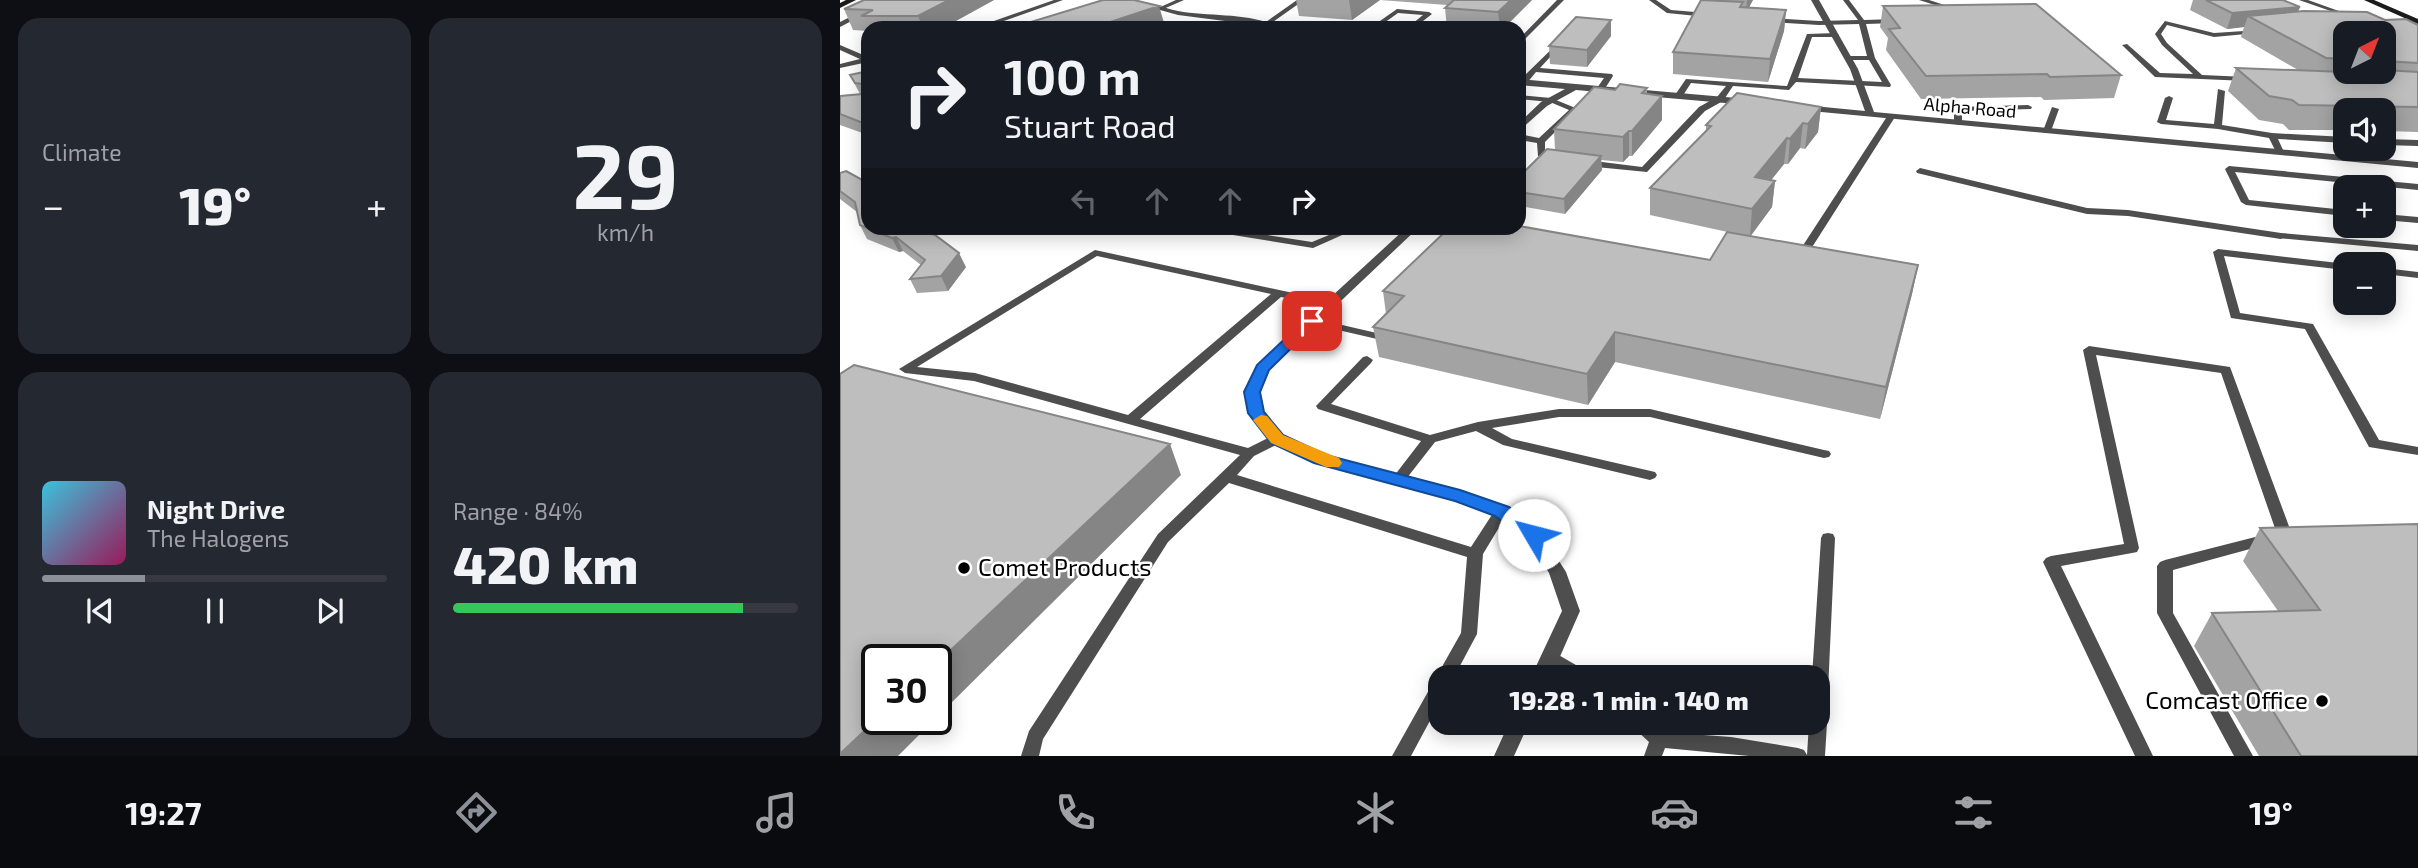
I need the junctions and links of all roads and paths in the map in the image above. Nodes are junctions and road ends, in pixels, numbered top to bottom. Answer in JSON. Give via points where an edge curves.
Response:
{"nodes":[{"id":1,"x":852,"y":0,"type":"edge"},
{"id":2,"x":890,"y":0,"type":"edge"},
{"id":3,"x":1060,"y":0,"type":"edge"},
{"id":4,"x":1128,"y":0,"type":"edge"},
{"id":5,"x":1181,"y":0,"type":"edge"},
{"id":6,"x":1301,"y":0,"type":"edge"},
{"id":7,"x":1561,"y":0,"type":"edge"},
{"id":8,"x":1652,"y":0,"type":"edge"},
{"id":9,"x":1815,"y":0,"type":"edge"},
{"id":10,"x":1922,"y":0,"type":"edge"},
{"id":11,"x":2302,"y":0,"type":"edge"},
{"id":12,"x":2368,"y":0,"type":"edge"},
{"id":13,"x":1849,"y":3,"type":"edge"},
{"id":14,"x":1145,"y":4,"type":"junction"},
{"id":15,"x":840,"y":6,"type":"edge"},
{"id":16,"x":1159,"y":9,"type":"junction"},
{"id":17,"x":1124,"y":10,"type":"edge"},
{"id":18,"x":1962,"y":12,"type":"edge"},
{"id":19,"x":2336,"y":13,"type":"junction"},
{"id":20,"x":2316,"y":15,"type":"edge"},
{"id":21,"x":1714,"y":16,"type":"edge"},
{"id":22,"x":2361,"y":17,"type":"edge"},
{"id":23,"x":1766,"y":19,"type":"edge"},
{"id":24,"x":1904,"y":20,"type":"edge"},
{"id":25,"x":998,"y":21,"type":"edge"},
{"id":26,"x":1237,"y":21,"type":"edge"},
{"id":27,"x":1269,"y":21,"type":"edge"},
{"id":28,"x":1383,"y":21,"type":"edge"},
{"id":29,"x":1420,"y":21,"type":"edge"},
{"id":30,"x":1862,"y":21,"type":"junction"},
{"id":31,"x":1829,"y":22,"type":"junction"},
{"id":32,"x":2418,"y":22,"type":"edge"},
{"id":33,"x":840,"y":25,"type":"edge"},
{"id":34,"x":2269,"y":30,"type":"edge"},
{"id":35,"x":1570,"y":32,"type":"edge"},
{"id":36,"x":1526,"y":36,"type":"edge"},
{"id":37,"x":1836,"y":36,"type":"junction"},
{"id":38,"x":2126,"y":45,"type":"dead end"},
{"id":39,"x":840,"y":47,"type":"edge"},
{"id":40,"x":861,"y":56,"type":"edge"},
{"id":41,"x":1848,"y":58,"type":"junction"},
{"id":42,"x":1871,"y":58,"type":"junction"},
{"id":43,"x":861,"y":61,"type":"edge"},
{"id":44,"x":840,"y":66,"type":"edge"},
{"id":45,"x":1535,"y":70,"type":"junction"},
{"id":46,"x":2200,"y":77,"type":"junction"},
{"id":47,"x":1526,"y":78,"type":"edge"},
{"id":48,"x":1794,"y":80,"type":"junction"},
{"id":49,"x":2258,"y":80,"type":"edge"},
{"id":50,"x":1526,"y":82,"type":"edge"},
{"id":51,"x":1731,"y":84,"type":"junction"},
{"id":52,"x":1860,"y":85,"type":"junction"},
{"id":53,"x":1575,"y":86,"type":"junction"},
{"id":54,"x":1601,"y":89,"type":"junction"},
{"id":55,"x":2221,"y":91,"type":"dead end"},
{"id":56,"x":1679,"y":95,"type":"junction"},
{"id":57,"x":1526,"y":98,"type":"edge"},
{"id":58,"x":2169,"y":98,"type":"dead end"},
{"id":59,"x":1720,"y":99,"type":"junction"},
{"id":60,"x":1551,"y":100,"type":"junction"},
{"id":61,"x":1761,"y":104,"type":"edge"},
{"id":62,"x":1789,"y":106,"type":"edge"},
{"id":63,"x":2028,"y":107,"type":"dead end"},
{"id":64,"x":2055,"y":109,"type":"dead end"},
{"id":65,"x":1871,"y":115,"type":"junction"},
{"id":66,"x":1891,"y":117,"type":"junction"},
{"id":67,"x":1526,"y":122,"type":"edge"},
{"id":68,"x":1958,"y":123,"type":"junction"},
{"id":69,"x":2217,"y":127,"type":"junction"},
{"id":70,"x":2047,"y":131,"type":"junction"},
{"id":71,"x":2272,"y":136,"type":"junction"},
{"id":72,"x":1526,"y":138,"type":"edge"},
{"id":73,"x":2333,"y":139,"type":"edge"},
{"id":74,"x":1541,"y":141,"type":"junction"},
{"id":75,"x":2396,"y":143,"type":"edge"},
{"id":76,"x":2418,"y":144,"type":"edge"},
{"id":77,"x":2279,"y":150,"type":"junction"},
{"id":78,"x":1569,"y":161,"type":"edge"},
{"id":79,"x":1581,"y":163,"type":"edge"},
{"id":80,"x":2418,"y":164,"type":"edge"},
{"id":81,"x":1920,"y":171,"type":"dead end"},
{"id":82,"x":2333,"y":179,"type":"edge"},
{"id":83,"x":2396,"y":185,"type":"edge"},
{"id":84,"x":2418,"y":187,"type":"edge"},
{"id":85,"x":2333,"y":212,"type":"edge"},
{"id":86,"x":2396,"y":218,"type":"edge"},
{"id":87,"x":2418,"y":220,"type":"edge"},
{"id":88,"x":1251,"y":235,"type":"edge"},
{"id":89,"x":1337,"y":235,"type":"edge"},
{"id":90,"x":1405,"y":235,"type":"edge"},
{"id":91,"x":2281,"y":236,"type":"joint"},
{"id":92,"x":2418,"y":248,"type":"edge"},
{"id":93,"x":1805,"y":250,"type":"edge"},
{"id":94,"x":2333,"y":266,"type":"edge"},
{"id":95,"x":2396,"y":272,"type":"edge"},
{"id":96,"x":2418,"y":275,"type":"edge"},
{"id":97,"x":1279,"y":293,"type":"junction"},
{"id":98,"x":1330,"y":304,"type":"junction"},
{"id":99,"x":1312,"y":321,"type":"junction"},
{"id":100,"x":1377,"y":336,"type":"edge"},
{"id":101,"x":1367,"y":360,"type":"dead end"},
{"id":102,"x":1131,"y":420,"type":"junction"},
{"id":103,"x":1478,"y":426,"type":"junction"},
{"id":104,"x":1277,"y":439,"type":"junction"},
{"id":105,"x":1430,"y":439,"type":"junction"},
{"id":106,"x":2418,"y":451,"type":"edge"},
{"id":107,"x":1249,"y":453,"type":"junction"},
{"id":108,"x":1824,"y":454,"type":"dead end"},
{"id":109,"x":1650,"y":475,"type":"dead end"},
{"id":110,"x":1227,"y":477,"type":"junction"},
{"id":111,"x":1398,"y":480,"type":"junction"},
{"id":112,"x":1502,"y":511,"type":"junction"},
{"id":113,"x":2284,"y":534,"type":"junction"},
{"id":114,"x":2311,"y":535,"type":"edge"},
{"id":115,"x":1828,"y":538,"type":"dead end"},
{"id":116,"x":1475,"y":554,"type":"junction"},
{"id":117,"x":1550,"y":657,"type":"junction"},
{"id":118,"x":1452,"y":665,"type":"edge"},
{"id":119,"x":1546,"y":665,"type":"edge"},
{"id":120,"x":1563,"y":665,"type":"edge"},
{"id":121,"x":1821,"y":665,"type":"edge"},
{"id":122,"x":1428,"y":708,"type":"edge"},
{"id":123,"x":1514,"y":735,"type":"edge"},
{"id":124,"x":1817,"y":735,"type":"edge"},
{"id":125,"x":1656,"y":748,"type":"edge"},
{"id":126,"x":1730,"y":750,"type":"edge"},
{"id":127,"x":1030,"y":756,"type":"edge"},
{"id":128,"x":1402,"y":756,"type":"edge"},
{"id":129,"x":1504,"y":756,"type":"edge"},
{"id":130,"x":1798,"y":756,"type":"edge"},
{"id":131,"x":1816,"y":756,"type":"edge"},
{"id":132,"x":2144,"y":756,"type":"edge"},
{"id":133,"x":2244,"y":756,"type":"edge"}],
"edges":[{"from":1,"to":15,"type":"main road"},
{"from":2,"to":33,"type":"lane"},
{"from":3,"to":25,"type":"lane"},
{"from":4,"to":14,"type":"street"},
{"from":5,"to":16,"type":"lane"},
{"from":6,"to":27,"type":"lane"},
{"from":7,"to":36,"type":"lane"},
{"from":8,"to":21,"type":"lane","via":[[1669,12]]},
{"from":9,"to":31,"type":"street"},
{"from":10,"to":18,"type":"lane"},
{"from":11,"to":19,"type":"lane"},
{"from":12,"to":32,"type":"main road"},
{"from":13,"to":30,"type":"lane"},
{"from":14,"to":16,"type":"street"},
{"from":14,"to":17,"type":"lane"},
{"from":16,"to":26,"type":"street"},
{"from":19,"to":20,"type":"lane"},
{"from":19,"to":22,"type":"lane"},
{"from":23,"to":31,"type":"lane"},
{"from":24,"to":30,"type":"lane"},
{"from":28,"to":29,"type":"lane","via":[[1397,11],[1429,14]]},
{"from":30,"to":31,"type":"lane"},
{"from":30,"to":42,"type":"lane"},
{"from":31,"to":37,"type":"street"},
{"from":34,"to":46,"type":"lane","via":[[2214,35],[2165,23],[2158,34],[2164,44]]},
{"from":35,"to":45,"type":"lane"},
{"from":37,"to":41,"type":"street"},
{"from":37,"to":48,"type":"lane","via":[[1809,35]]},
{"from":38,"to":46,"type":"lane","via":[[2158,75]]},
{"from":39,"to":40,"type":"lane"},
{"from":41,"to":42,"type":"lane"},
{"from":41,"to":52,"type":"street"},
{"from":42,"to":52,"type":"lane","via":[[1887,85]]},
{"from":43,"to":44,"type":"lane"},
{"from":45,"to":47,"type":"lane"},
{"from":45,"to":54,"type":"lane","via":[[1609,76]]},
{"from":46,"to":49,"type":"lane"},
{"from":48,"to":51,"type":"lane","via":[[1789,88]]},
{"from":48,"to":52,"type":"lane"},
{"from":50,"to":53,"type":"street"},
{"from":51,"to":56,"type":"lane","via":[[1689,81]]},
{"from":51,"to":59,"type":"lane"},
{"from":52,"to":65,"type":"street"},
{"from":53,"to":54,"type":"street"},
{"from":53,"to":60,"type":"street"},
{"from":54,"to":56,"type":"street"},
{"from":55,"to":69,"type":"lane"},
{"from":56,"to":59,"type":"street"},
{"from":57,"to":60,"type":"lane"},
{"from":58,"to":69,"type":"lane","via":[[2161,122]]},
{"from":59,"to":61,"type":"street"},
{"from":59,"to":79,"type":"lane","via":[[1702,109],[1644,170]]},
{"from":60,"to":67,"type":"street"},
{"from":60,"to":74,"type":"lane","via":[[1574,109]]},
{"from":62,"to":65,"type":"street","name":"Alpha Road"},
{"from":63,"to":68,"type":"lane","via":[[1958,109]]},
{"from":64,"to":70,"type":"lane"},
{"from":65,"to":66,"type":"street","name":"Alpha Road"},
{"from":66,"to":68,"type":"street","name":"Alpha Road"},
{"from":66,"to":93,"type":"lane"},
{"from":68,"to":70,"type":"street","name":"Alpha Road"},
{"from":69,"to":71,"type":"lane"},
{"from":70,"to":77,"type":"street","name":"Alpha Road"},
{"from":71,"to":73,"type":"lane"},
{"from":71,"to":77,"type":"lane"},
{"from":72,"to":74,"type":"lane"},
{"from":74,"to":78,"type":"lane","via":[[1541,154]]},
{"from":75,"to":76,"type":"lane"},
{"from":77,"to":80,"type":"street","name":"Alpha Road"},
{"from":81,"to":91,"type":"lane","via":[[2087,211]]},
{"from":82,"to":85,"type":"lane","via":[[2229,169],[2246,202]]},
{"from":83,"to":84,"type":"lane"},
{"from":86,"to":87,"type":"lane"},
{"from":88,"to":89,"type":"lane","via":[[1313,245]]},
{"from":90,"to":98,"type":"street"},
{"from":91,"to":92,"type":"street"},
{"from":94,"to":106,"type":"lane","via":[[2218,252],[2235,316],[2309,326],[2374,444]]},
{"from":95,"to":96,"type":"lane"},
{"from":97,"to":98,"type":"lane"},
{"from":97,"to":102,"type":"lane"},
{"from":97,"to":102,"type":"lane","via":[[1095,253],[905,369],[975,377]]},
{"from":98,"to":99,"type":"street"},
{"from":99,"to":100,"type":"lane"},
{"from":99,"to":104,"type":"street","via":[[1262,368],[1252,392],[1256,413]]},
{"from":101,"to":105,"type":"lane","via":[[1322,406]]},
{"from":102,"to":107,"type":"lane"},
{"from":103,"to":105,"type":"lane"},
{"from":103,"to":108,"type":"lane","via":[[1559,413],[1650,413]]},
{"from":103,"to":109,"type":"lane","via":[[1508,442]]},
{"from":104,"to":107,"type":"lane"},
{"from":104,"to":111,"type":"street","via":[[1320,459]]},
{"from":105,"to":111,"type":"lane"},
{"from":107,"to":110,"type":"lane"},
{"from":110,"to":116,"type":"lane"},
{"from":110,"to":127,"type":"lane","via":[[1163,538],[1035,737]]},
{"from":111,"to":112,"type":"street"},
{"from":112,"to":116,"type":"lane"},
{"from":112,"to":117,"type":"street","via":[[1534,535],[1557,572],[1572,611]]},
{"from":113,"to":114,"type":"lane"},
{"from":113,"to":132,"type":"lane","via":[[2226,370],[2089,350],[2132,548],[2051,562]]},
{"from":113,"to":133,"type":"lane","via":[[2165,566],[2165,613]]},
{"from":115,"to":121,"type":"lane"},
{"from":116,"to":118,"type":"lane","via":[[1469,634]]},
{"from":117,"to":119,"type":"street"},
{"from":117,"to":120,"type":"lane"},
{"from":122,"to":128,"type":"lane"},
{"from":123,"to":129,"type":"street"},
{"from":124,"to":131,"type":"lane"},
{"from":125,"to":126,"type":"lane"},
{"from":126,"to":130,"type":"lane"}]}
